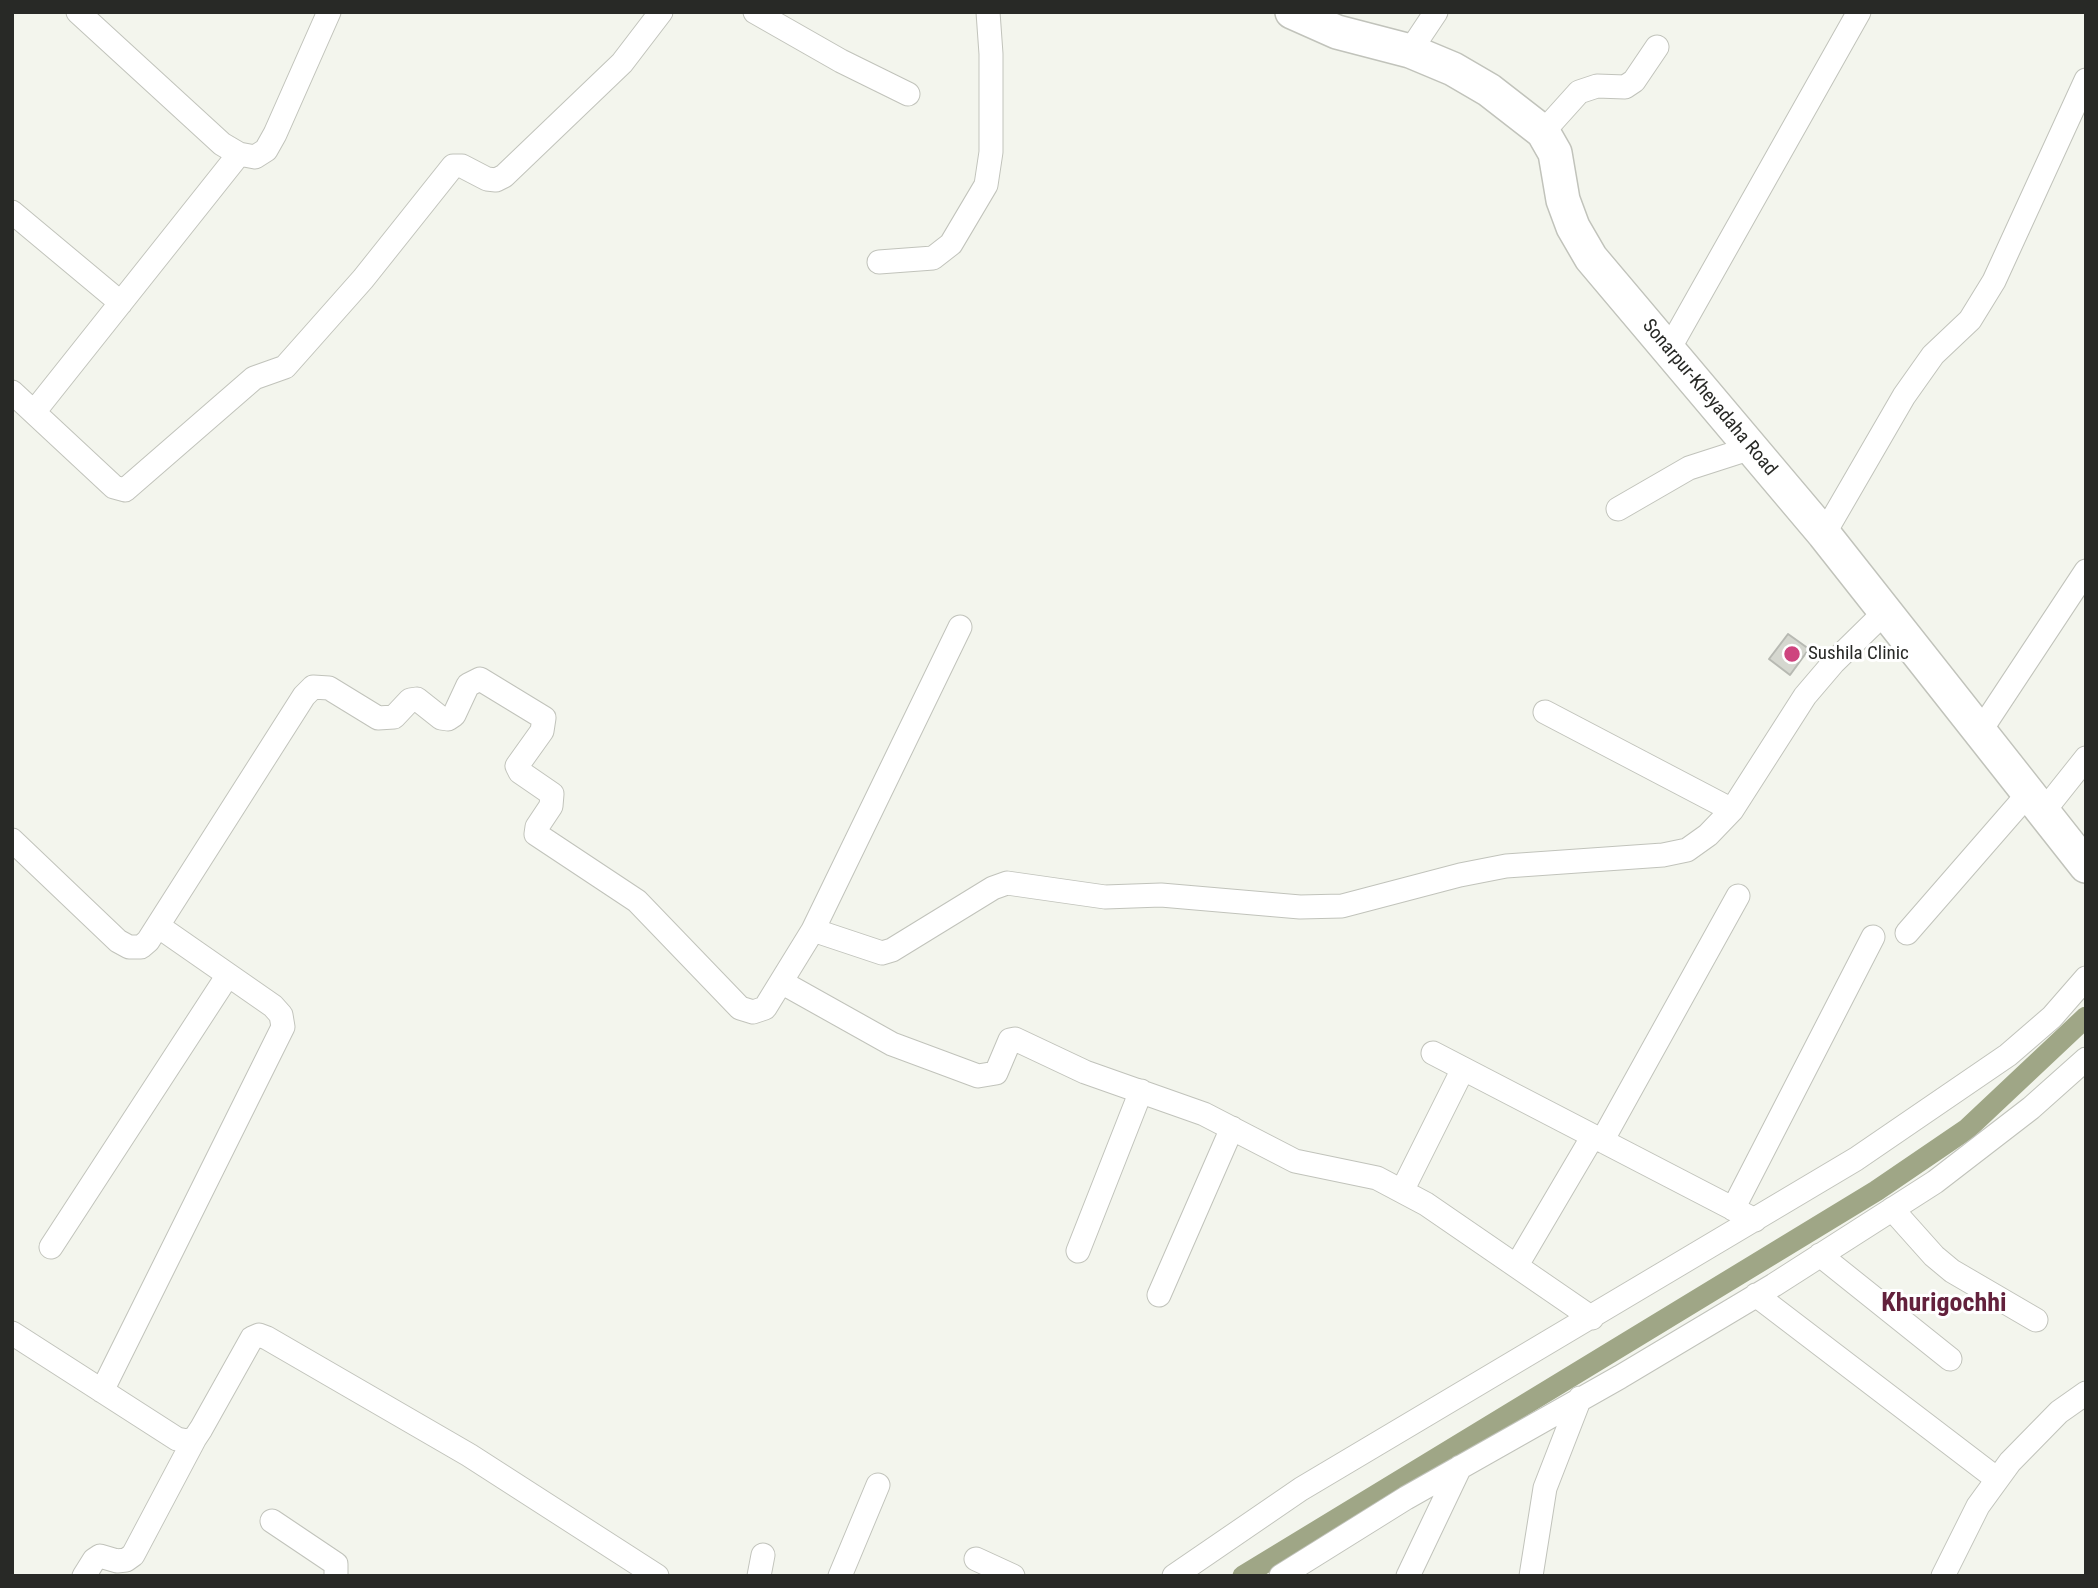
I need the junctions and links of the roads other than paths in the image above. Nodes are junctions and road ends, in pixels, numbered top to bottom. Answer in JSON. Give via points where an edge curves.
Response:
{"nodes":[{"id":1,"x":78,"y":12,"type":"edge"},
{"id":2,"x":662,"y":12,"type":"edge"},
{"id":3,"x":755,"y":12,"type":"edge"},
{"id":4,"x":988,"y":12,"type":"edge"},
{"id":5,"x":1292,"y":12,"type":"edge"},
{"id":6,"x":1436,"y":12,"type":"edge"},
{"id":7,"x":1859,"y":12,"type":"edge"},
{"id":8,"x":322,"y":15,"type":"edge"},
{"id":9,"x":1657,"y":47,"type":"dead end"},
{"id":10,"x":1410,"y":51,"type":"junction"},
{"id":11,"x":2086,"y":80,"type":"edge"},
{"id":12,"x":908,"y":94,"type":"dead end"},
{"id":13,"x":1543,"y":132,"type":"junction"},
{"id":14,"x":239,"y":154,"type":"junction"},
{"id":15,"x":12,"y":212,"type":"edge"},
{"id":16,"x":879,"y":262,"type":"dead end"},
{"id":17,"x":121,"y":303,"type":"junction"},
{"id":18,"x":1669,"y":349,"type":"junction"},
{"id":19,"x":12,"y":392,"type":"edge"},
{"id":20,"x":34,"y":412,"type":"junction"},
{"id":21,"x":1751,"y":448,"type":"junction"},
{"id":22,"x":1618,"y":509,"type":"dead end"},
{"id":23,"x":1824,"y":534,"type":"junction"},
{"id":24,"x":2086,"y":571,"type":"edge"},
{"id":25,"x":1885,"y":612,"type":"junction"},
{"id":26,"x":960,"y":627,"type":"dead end"},
{"id":27,"x":1545,"y":712,"type":"dead end"},
{"id":28,"x":1979,"y":733,"type":"junction"},
{"id":29,"x":2086,"y":758,"type":"edge"},
{"id":30,"x":2035,"y":803,"type":"junction"},
{"id":31,"x":1732,"y":810,"type":"junction"},
{"id":32,"x":12,"y":840,"type":"edge"},
{"id":33,"x":2086,"y":866,"type":"edge"},
{"id":34,"x":1738,"y":896,"type":"dead end"},
{"id":35,"x":158,"y":926,"type":"junction"},
{"id":36,"x":813,"y":930,"type":"junction"},
{"id":37,"x":1907,"y":933,"type":"dead end"},
{"id":38,"x":1873,"y":937,"type":"dead end"},
{"id":39,"x":228,"y":975,"type":"junction"},
{"id":40,"x":2086,"y":978,"type":"edge"},
{"id":41,"x":783,"y":983,"type":"junction"},
{"id":42,"x":1433,"y":1053,"type":"dead end"},
{"id":43,"x":2086,"y":1059,"type":"edge"},
{"id":44,"x":1463,"y":1069,"type":"junction"},
{"id":45,"x":1142,"y":1091,"type":"junction"},
{"id":46,"x":1232,"y":1128,"type":"junction"},
{"id":47,"x":1597,"y":1138,"type":"junction"},
{"id":48,"x":1402,"y":1191,"type":"junction"},
{"id":49,"x":1734,"y":1209,"type":"junction"},
{"id":50,"x":1892,"y":1209,"type":"junction"},
{"id":51,"x":1755,"y":1220,"type":"junction"},
{"id":52,"x":51,"y":1247,"type":"dead end"},
{"id":53,"x":1078,"y":1251,"type":"dead end"},
{"id":54,"x":1820,"y":1255,"type":"junction"},
{"id":55,"x":1517,"y":1265,"type":"junction"},
{"id":56,"x":1756,"y":1295,"type":"junction"},
{"id":57,"x":1159,"y":1296,"type":"dead end"},
{"id":58,"x":1592,"y":1318,"type":"junction"},
{"id":59,"x":2036,"y":1320,"type":"dead end"},
{"id":60,"x":12,"y":1333,"type":"edge"},
{"id":61,"x":1950,"y":1359,"type":"dead end"},
{"id":62,"x":102,"y":1391,"type":"junction"},
{"id":63,"x":2086,"y":1393,"type":"edge"},
{"id":64,"x":1580,"y":1398,"type":"junction"},
{"id":65,"x":195,"y":1438,"type":"junction"},
{"id":66,"x":1460,"y":1467,"type":"junction"},
{"id":67,"x":1997,"y":1479,"type":"junction"},
{"id":68,"x":878,"y":1485,"type":"dead end"},
{"id":69,"x":272,"y":1521,"type":"dead end"},
{"id":70,"x":976,"y":1559,"type":"dead end"},
{"id":71,"x":84,"y":1576,"type":"edge"},
{"id":72,"x":336,"y":1576,"type":"edge"},
{"id":73,"x":657,"y":1576,"type":"edge"},
{"id":74,"x":840,"y":1576,"type":"edge"},
{"id":75,"x":1013,"y":1576,"type":"edge"},
{"id":76,"x":1174,"y":1576,"type":"edge"},
{"id":77,"x":1280,"y":1576,"type":"edge"},
{"id":78,"x":1408,"y":1576,"type":"edge"},
{"id":79,"x":1531,"y":1576,"type":"edge"},
{"id":80,"x":1943,"y":1576,"type":"edge"}],
"edges":[{"from":1,"to":14,"type":"street","via":[[222,144]]},
{"from":2,"to":20,"type":"street","via":[[622,62],[504,176],[487,179],[463,166],[453,166],[285,367],[254,378],[136,483],[125,490],[114,487]]},
{"from":3,"to":12,"type":"street"},
{"from":4,"to":16,"type":"street","via":[[991,152],[986,185],[951,244],[933,258]]},
{"from":5,"to":10,"type":"main road","name":"Sonarpur-Kheyadaha Road","via":[[1337,32]]},
{"from":6,"to":10,"type":"street"},
{"from":7,"to":18,"type":"street"},
{"from":8,"to":14,"type":"street","via":[[266,150],[255,157]]},
{"from":9,"to":13,"type":"street","via":[[1634,81],[1625,87],[1597,86],[1579,92]]},
{"from":10,"to":13,"type":"main road","name":"Sonarpur-Kheyadaha Road","via":[[1489,90]]},
{"from":11,"to":23,"type":"street","via":[[1994,281],[1970,320],[1933,355],[1904,396]]},
{"from":13,"to":18,"type":"main road","name":"Sonarpur-Kheyadaha Road","via":[[1555,153],[1563,200],[1591,258]]},
{"from":14,"to":17,"type":"street"},
{"from":15,"to":17,"type":"street"},
{"from":17,"to":20,"type":"street"},
{"from":18,"to":21,"type":"main road","name":"Sonarpur-Kheyadaha Road"},
{"from":19,"to":20,"type":"street"},
{"from":21,"to":22,"type":"street","via":[[1689,468]]},
{"from":21,"to":23,"type":"main road","name":"Sonarpur-Kheyadaha Road"},
{"from":23,"to":25,"type":"main road","name":"Sonarpur-Kheyadaha Road"},
{"from":24,"to":28,"type":"street"},
{"from":25,"to":28,"type":"main road","name":"Sonarpur-Kheyadaha Road"},
{"from":25,"to":31,"type":"street","via":[[1805,696]]},
{"from":26,"to":36,"type":"street"},
{"from":27,"to":31,"type":"street"},
{"from":28,"to":30,"type":"main road","name":"Sonarpur-Kheyadaha Road"},
{"from":29,"to":30,"type":"street"},
{"from":30,"to":33,"type":"main road","name":"Sonarpur-Kheyadaha Road"},
{"from":30,"to":37,"type":"street"},
{"from":31,"to":36,"type":"street","via":[[1687,850],[1506,866],[1342,906],[1300,907],[1161,895],[1105,897],[1007,883],[882,953]]},
{"from":32,"to":35,"type":"street","via":[[118,941],[141,947]]},
{"from":34,"to":47,"type":"street"},
{"from":35,"to":39,"type":"street"},
{"from":35,"to":41,"type":"street","via":[[313,687],[329,688],[378,718],[394,717],[410,699],[416,699],[448,719],[458,709],[468,685],[480,679],[544,718],[542,732],[517,766],[552,794],[551,806],[537,827],[540,839],[637,901],[740,1007],[753,1012],[765,1008]]},
{"from":36,"to":41,"type":"street"},
{"from":38,"to":49,"type":"street"},
{"from":39,"to":52,"type":"street"},
{"from":39,"to":62,"type":"street","via":[[272,1006],[281,1015],[283,1027]]},
{"from":40,"to":51,"type":"street","via":[[2052,1017],[2008,1055],[1857,1159]]},
{"from":41,"to":45,"type":"street","via":[[892,1044],[978,1076],[996,1073],[1010,1040],[1015,1039],[1085,1072]]},
{"from":42,"to":44,"type":"street"},
{"from":43,"to":50,"type":"street","via":[[1998,1135]]},
{"from":44,"to":47,"type":"street"},
{"from":44,"to":48,"type":"street"},
{"from":45,"to":46,"type":"street"},
{"from":45,"to":53,"type":"street"},
{"from":46,"to":48,"type":"street","via":[[1295,1161],[1377,1178]]},
{"from":46,"to":57,"type":"street"},
{"from":47,"to":49,"type":"street"},
{"from":47,"to":55,"type":"street"},
{"from":48,"to":55,"type":"street"},
{"from":49,"to":51,"type":"street"},
{"from":50,"to":54,"type":"street"},
{"from":50,"to":59,"type":"street","via":[[1952,1271]]},
{"from":51,"to":58,"type":"street"},
{"from":54,"to":56,"type":"street"},
{"from":54,"to":61,"type":"street"},
{"from":55,"to":58,"type":"street"},
{"from":56,"to":64,"type":"street"},
{"from":56,"to":67,"type":"street"},
{"from":58,"to":76,"type":"street","via":[[1301,1489]]},
{"from":60,"to":62,"type":"street"},
{"from":62,"to":65,"type":"street","via":[[177,1438]]},
{"from":63,"to":67,"type":"street","via":[[2050,1420]]},
{"from":64,"to":66,"type":"street"},
{"from":64,"to":79,"type":"street","via":[[1545,1488]]},
{"from":65,"to":71,"type":"street","via":[[132,1555],[126,1560],[100,1556]]},
{"from":65,"to":73,"type":"street","via":[[252,1338],[259,1335],[469,1455]]},
{"from":66,"to":77,"type":"street"},
{"from":66,"to":78,"type":"street"},
{"from":67,"to":80,"type":"street"},
{"from":68,"to":74,"type":"street"},
{"from":69,"to":72,"type":"street","via":[[336,1564]]},
{"from":70,"to":75,"type":"street"}]}
